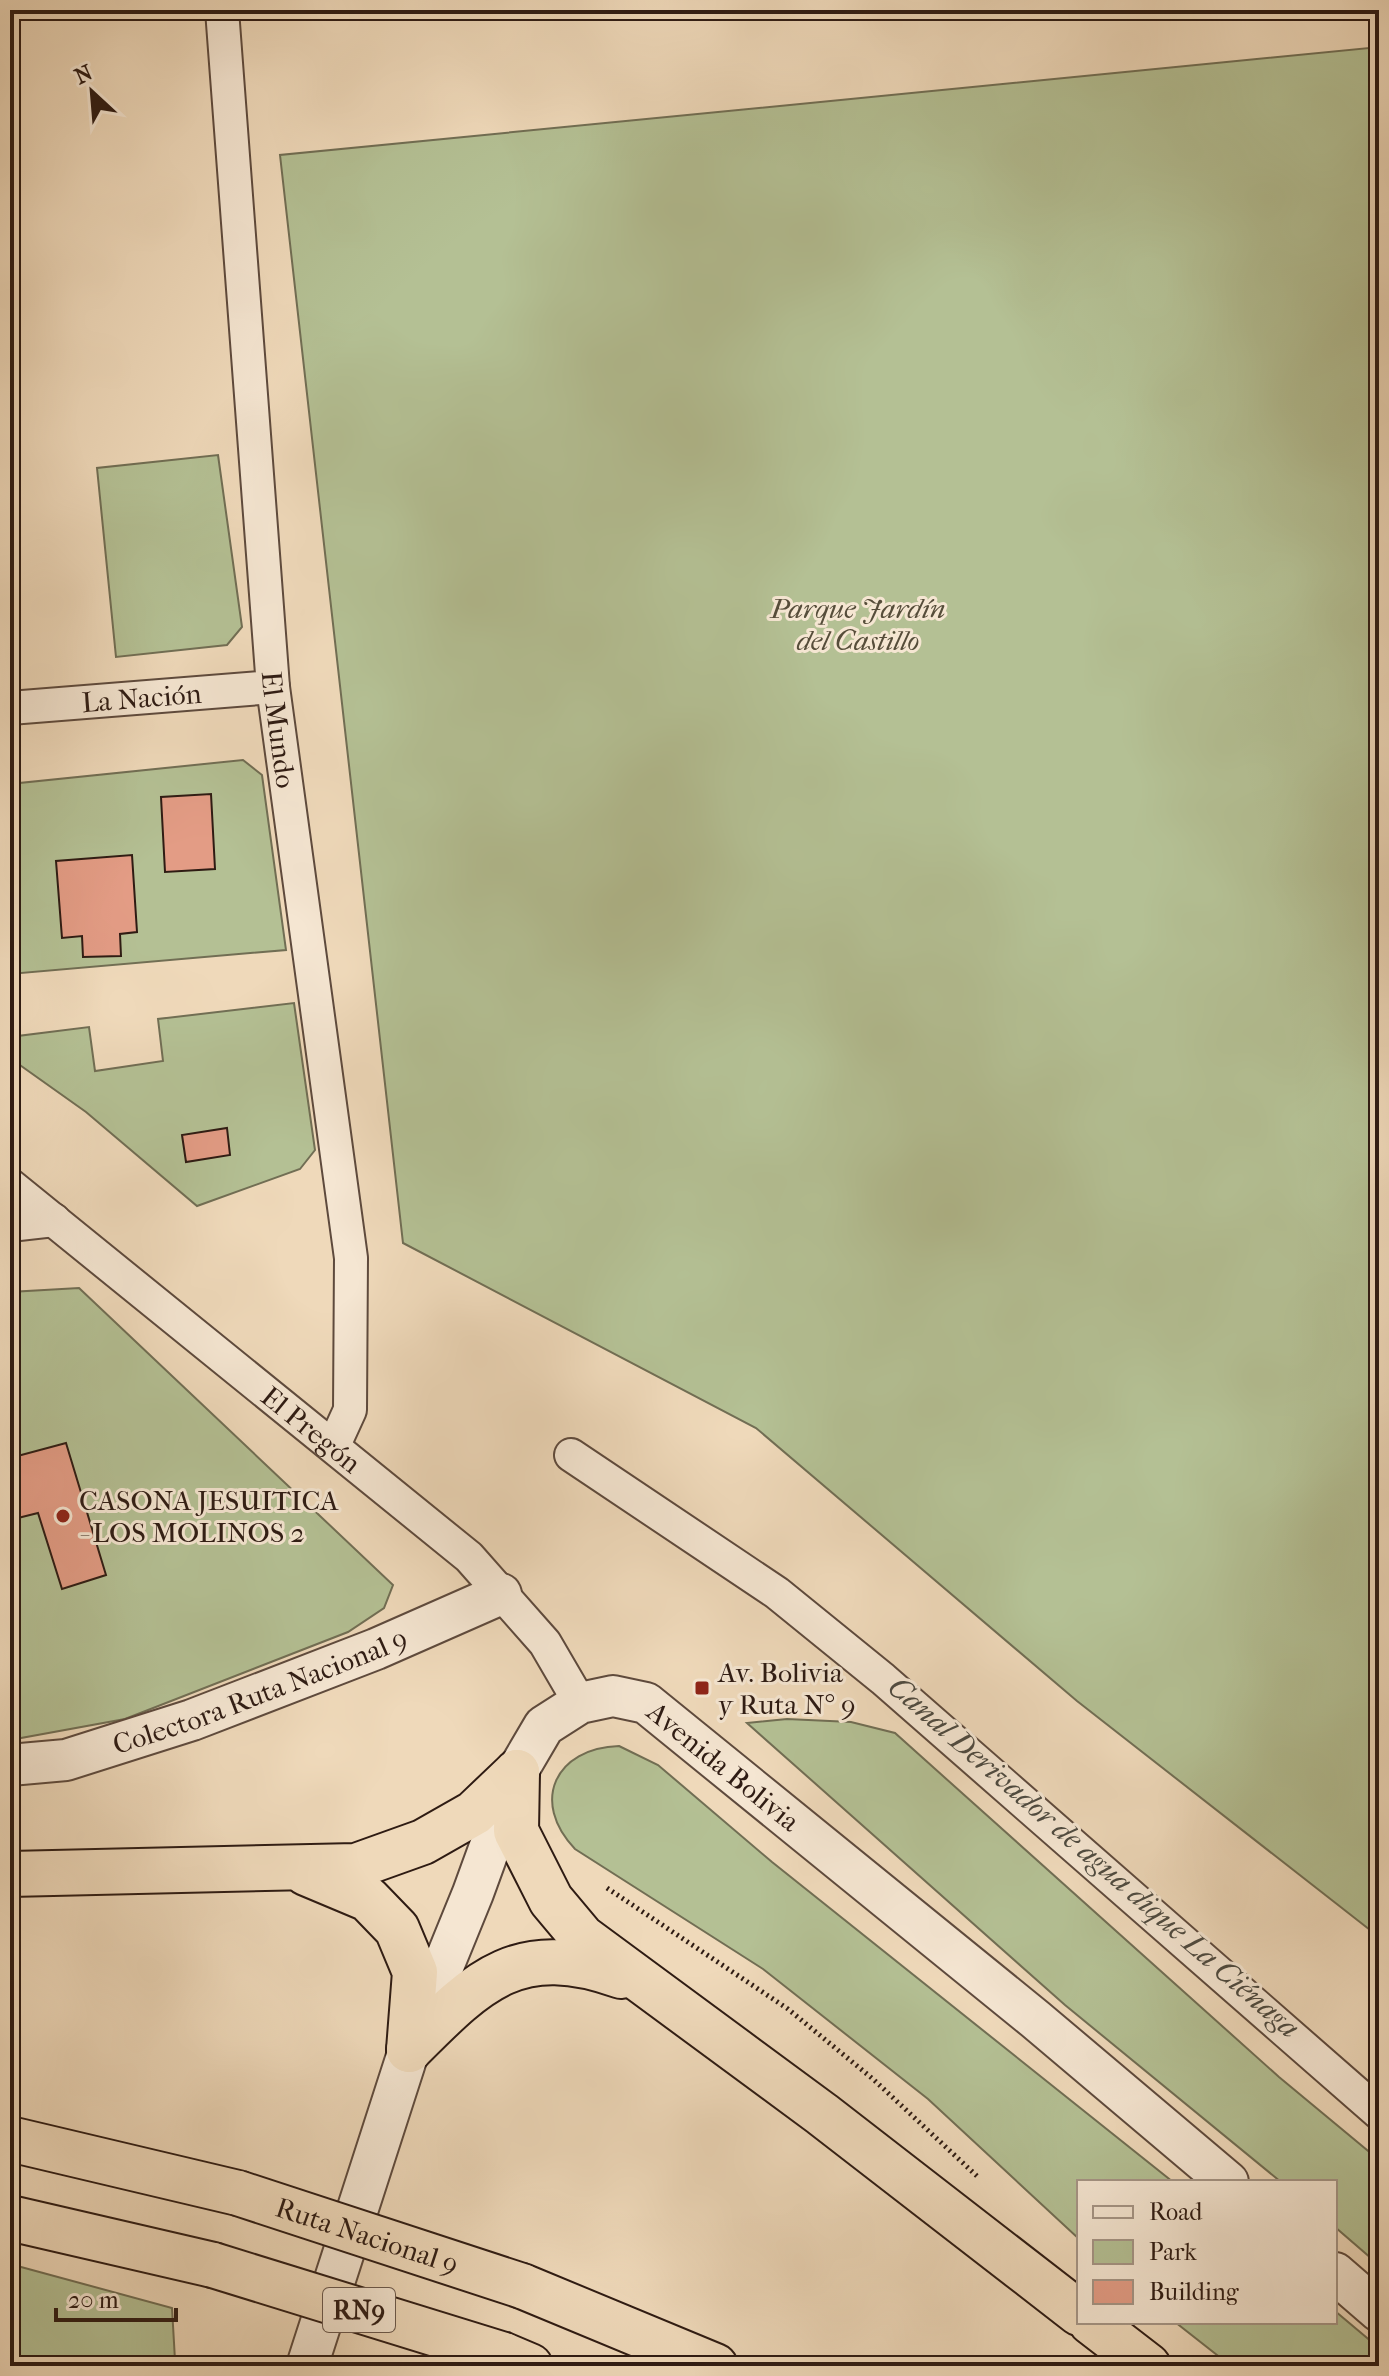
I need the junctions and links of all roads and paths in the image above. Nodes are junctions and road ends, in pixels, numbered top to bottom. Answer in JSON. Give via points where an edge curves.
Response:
{"nodes":[{"id":1,"x":222,"y":10,"type":"edge"},
{"id":2,"x":273,"y":687,"type":"junction"},
{"id":3,"x":10,"y":708,"type":"edge"},
{"id":4,"x":10,"y":1185,"type":"edge"},
{"id":5,"x":54,"y":1220,"type":"junction"},
{"id":6,"x":10,"y":1225,"type":"edge"},
{"id":7,"x":334,"y":1445,"type":"junction"},
{"id":8,"x":571,"y":1455,"type":"dead end"},
{"id":9,"x":501,"y":1594,"type":"junction"},
{"id":10,"x":580,"y":1703,"type":"junction"},
{"id":11,"x":10,"y":1765,"type":"edge"},
{"id":12,"x":517,"y":1772,"type":"junction"},
{"id":13,"x":291,"y":1868,"type":"junction"},
{"id":14,"x":10,"y":1874,"type":"edge"},
{"id":15,"x":607,"y":1888,"type":"dead end"},
{"id":16,"x":653,"y":1987,"type":"junction"},
{"id":17,"x":409,"y":2050,"type":"junction"},
{"id":18,"x":1379,"y":2113,"type":"edge"},
{"id":19,"x":10,"y":2139,"type":"edge"},
{"id":20,"x":1226,"y":2180,"type":"edge"},
{"id":21,"x":987,"y":2184,"type":"dead end"},
{"id":22,"x":10,"y":2218,"type":"edge"},
{"id":23,"x":1337,"y":2275,"type":"edge"},
{"id":24,"x":1077,"y":2311,"type":"edge"},
{"id":25,"x":1379,"y":2311,"type":"edge"},
{"id":26,"x":1094,"y":2324,"type":"edge"},
{"id":27,"x":517,"y":2360,"type":"edge"},
{"id":28,"x":307,"y":2366,"type":"edge"},
{"id":29,"x":715,"y":2366,"type":"edge"},
{"id":30,"x":1148,"y":2366,"type":"edge"}],
"edges":[{"from":1,"to":2,"type":"street","name":"El Mundo"},
{"from":2,"to":3,"type":"street","name":"La Nación"},
{"from":2,"to":7,"type":"street","name":"El Mundo","via":[[351,1258],[350,1410]]},
{"from":4,"to":5,"type":"street","name":"El Pregón"},
{"from":5,"to":6,"type":"street"},
{"from":5,"to":7,"type":"street","name":"El Pregón"},
{"from":7,"to":9,"type":"street","name":"El Pregón","via":[[469,1557]]},
{"from":8,"to":18,"type":"street","via":[[777,1593],[883,1679]]},
{"from":9,"to":10,"type":"street","name":"El Pregón","via":[[545,1643]]},
{"from":9,"to":11,"type":"street","name":"Colectora Ruta Nacional 9","via":[[192,1720],[66,1760]]},
{"from":10,"to":12,"type":"street","name":"Avenida Bolivia","via":[[544,1726]]},
{"from":10,"to":20,"type":"street","name":"Avenida Bolivia","via":[[613,1696],[646,1703]]},
{"from":12,"to":13,"type":"highway","via":[[474,1813],[423,1842],[356,1866]]},
{"from":12,"to":16,"type":"highway","via":[[516,1831],[551,1900],[582,1937]]},
{"from":12,"to":17,"type":"street","name":"Avenida Bolivia"},
{"from":13,"to":14,"type":"highway"},
{"from":13,"to":17,"type":"highway","via":[[368,1899],[397,1929],[415,1972]]},
{"from":15,"to":21,"type":"path","via":[[788,2009]]},
{"from":16,"to":17,"type":"highway","via":[[587,1964],[544,1961],[502,1972],[467,1993]]},
{"from":16,"to":24,"type":"highway"},
{"from":17,"to":28,"type":"street","name":"Avenida Bolivia"},
{"from":19,"to":29,"type":"highway","name":"Ruta Nacional 9","number":"RN9","bridge":true,"via":[[238,2193],[522,2286]]},
{"from":22,"to":27,"type":"highway","number":"RN9","bridge":true,"via":[[213,2265]]},
{"from":23,"to":25,"type":"street"},
{"from":26,"to":30,"type":"highway"}]}
